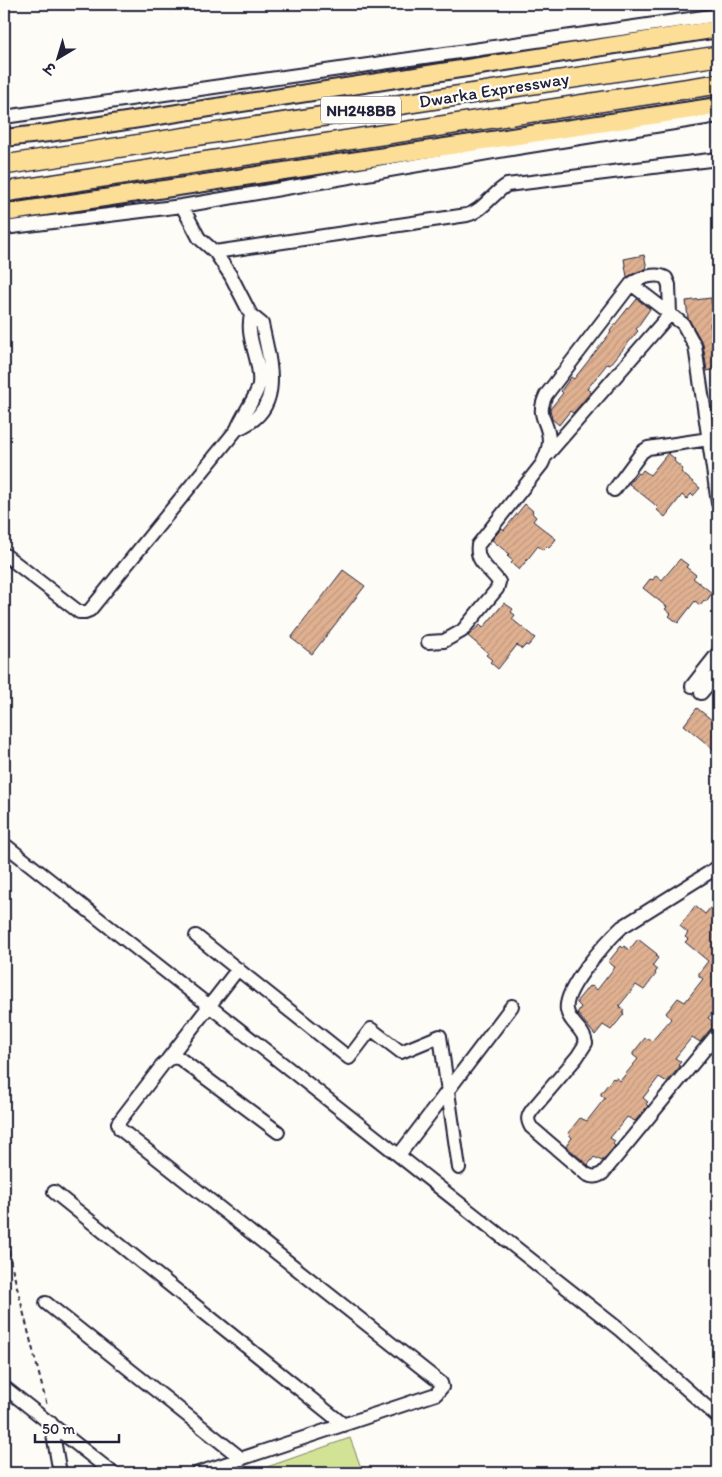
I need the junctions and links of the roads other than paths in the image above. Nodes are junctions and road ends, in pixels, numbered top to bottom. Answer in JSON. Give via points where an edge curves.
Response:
{"nodes":[{"id":1,"x":718,"y":15,"type":"edge"},
{"id":2,"x":718,"y":30,"type":"edge"},
{"id":3,"x":718,"y":56,"type":"edge"},
{"id":4,"x":718,"y":84,"type":"edge"},
{"id":5,"x":718,"y":106,"type":"edge"},
{"id":6,"x":718,"y":116,"type":"edge"},
{"id":7,"x":4,"y":117,"type":"edge"},
{"id":8,"x":4,"y":138,"type":"edge"},
{"id":9,"x":718,"y":159,"type":"edge"},
{"id":10,"x":4,"y":165,"type":"edge"},
{"id":11,"x":4,"y":192,"type":"edge"},
{"id":12,"x":182,"y":206,"type":"junction"},
{"id":13,"x":4,"y":213,"type":"edge"},
{"id":14,"x":4,"y":228,"type":"edge"},
{"id":15,"x":215,"y":252,"type":"junction"},
{"id":16,"x":631,"y":284,"type":"junction"},
{"id":17,"x":670,"y":314,"type":"junction"},
{"id":18,"x":709,"y":439,"type":"junction"},
{"id":19,"x":545,"y":457,"type":"junction"},
{"id":20,"x":614,"y":490,"type":"dead end"},
{"id":21,"x":718,"y":503,"type":"edge"},
{"id":22,"x":4,"y":554,"type":"edge"},
{"id":23,"x":428,"y":642,"type":"dead end"},
{"id":24,"x":718,"y":653,"type":"edge"},
{"id":25,"x":718,"y":673,"type":"edge"},
{"id":26,"x":4,"y":844,"type":"edge"},
{"id":27,"x":718,"y":867,"type":"edge"},
{"id":28,"x":196,"y":936,"type":"dead end"},
{"id":29,"x":238,"y":969,"type":"junction"},
{"id":30,"x":209,"y":1006,"type":"junction"},
{"id":31,"x":512,"y":1006,"type":"dead end"},
{"id":32,"x":718,"y":1033,"type":"edge"},
{"id":33,"x":168,"y":1059,"type":"junction"},
{"id":34,"x":448,"y":1090,"type":"junction"},
{"id":35,"x":278,"y":1132,"type":"dead end"},
{"id":36,"x":402,"y":1151,"type":"dead end"},
{"id":37,"x":459,"y":1168,"type":"dead end"},
{"id":38,"x":54,"y":1192,"type":"dead end"},
{"id":39,"x":46,"y":1303,"type":"dead end"},
{"id":40,"x":4,"y":1388,"type":"edge"},
{"id":41,"x":718,"y":1417,"type":"edge"},
{"id":42,"x":51,"y":1423,"type":"junction"},
{"id":43,"x":344,"y":1425,"type":"junction"},
{"id":44,"x":242,"y":1459,"type":"junction"},
{"id":45,"x":60,"y":1473,"type":"edge"},
{"id":46,"x":113,"y":1473,"type":"edge"},
{"id":47,"x":198,"y":1473,"type":"edge"}],
"edges":[{"from":1,"to":7,"type":"street"},
{"from":2,"to":8,"type":"main road"},
{"from":3,"to":10,"type":"highway","name":"Dwarka Expressway","number":"NH248BB"},
{"from":4,"to":11,"type":"highway","name":"Dwarka Expressway","number":"NH248BB"},
{"from":5,"to":13,"type":"main road"},
{"from":6,"to":12,"type":"street"},
{"from":9,"to":15,"type":"street","via":[[507,185],[468,215]]},
{"from":12,"to":14,"type":"street"},
{"from":12,"to":15,"type":"street","via":[[199,238]]},
{"from":15,"to":22,"type":"street","via":[[251,315],[249,326],[259,383],[237,429],[90,610],[79,612]]},
{"from":16,"to":17,"type":"street"},
{"from":16,"to":17,"type":"street","via":[[657,275],[666,278]]},
{"from":16,"to":19,"type":"street","via":[[546,395],[541,406],[549,443]]},
{"from":17,"to":18,"type":"street","via":[[683,324],[695,346]]},
{"from":17,"to":19,"type":"street"},
{"from":18,"to":20,"type":"street","via":[[648,448]]},
{"from":18,"to":21,"type":"street"},
{"from":19,"to":23,"type":"street","via":[[478,545],[478,558],[499,582],[497,589],[462,632],[444,641]]},
{"from":24,"to":25,"type":"street","via":[[696,690]]},
{"from":26,"to":30,"type":"street"},
{"from":27,"to":32,"type":"street","via":[[622,927],[575,983],[566,1007],[585,1036],[586,1043],[532,1110],[528,1121],[586,1174],[598,1177]]},
{"from":28,"to":29,"type":"street"},
{"from":29,"to":30,"type":"street"},
{"from":29,"to":34,"type":"street","via":[[349,1058],[371,1029],[401,1052],[440,1036]]},
{"from":30,"to":33,"type":"street"},
{"from":30,"to":41,"type":"street","via":[[620,1330]]},
{"from":31,"to":34,"type":"street"},
{"from":33,"to":35,"type":"street","via":[[179,1058]]},
{"from":33,"to":43,"type":"street","via":[[119,1120],[118,1127],[441,1383],[442,1387],[436,1394]]},
{"from":34,"to":36,"type":"street"},
{"from":34,"to":37,"type":"street"},
{"from":38,"to":43,"type":"street"},
{"from":39,"to":44,"type":"street"},
{"from":40,"to":42,"type":"street"},
{"from":42,"to":45,"type":"street"},
{"from":42,"to":46,"type":"street"},
{"from":43,"to":44,"type":"street"},
{"from":44,"to":47,"type":"street"}]}
